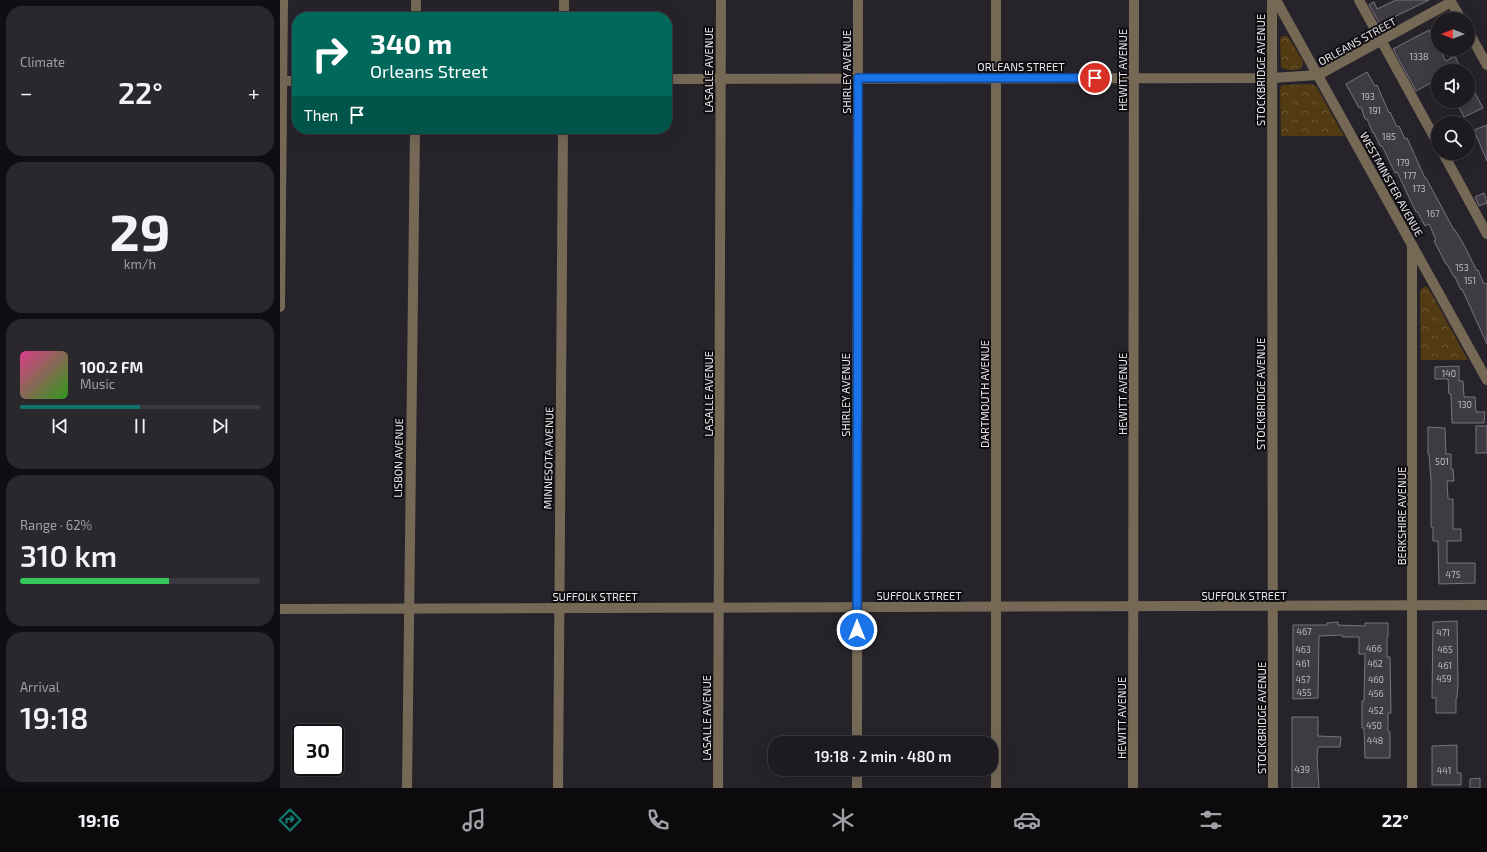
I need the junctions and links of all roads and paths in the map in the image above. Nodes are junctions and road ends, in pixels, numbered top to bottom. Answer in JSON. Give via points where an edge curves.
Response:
{"nodes":[{"id":1,"x":283,"y":0,"type":"edge"},
{"id":2,"x":416,"y":0,"type":"edge"},
{"id":3,"x":564,"y":0,"type":"edge"},
{"id":4,"x":721,"y":0,"type":"edge"},
{"id":5,"x":858,"y":0,"type":"edge"},
{"id":6,"x":996,"y":0,"type":"edge"},
{"id":7,"x":1134,"y":0,"type":"edge"},
{"id":8,"x":1272,"y":0,"type":"edge"},
{"id":9,"x":1276,"y":0,"type":"edge"},
{"id":10,"x":1359,"y":0,"type":"edge"},
{"id":11,"x":1451,"y":1,"type":"edge"},
{"id":12,"x":416,"y":12,"type":"edge"},
{"id":13,"x":564,"y":12,"type":"edge"},
{"id":14,"x":1457,"y":12,"type":"edge"},
{"id":15,"x":1382,"y":41,"type":"junction"},
{"id":16,"x":1475,"y":44,"type":"edge"},
{"id":17,"x":1487,"y":65,"type":"edge"},
{"id":18,"x":1318,"y":76,"type":"junction"},
{"id":19,"x":858,"y":78,"type":"junction"},
{"id":20,"x":996,"y":78,"type":"junction"},
{"id":21,"x":1134,"y":78,"type":"junction"},
{"id":22,"x":1272,"y":78,"type":"junction"},
{"id":23,"x":672,"y":79,"type":"edge"},
{"id":24,"x":721,"y":79,"type":"junction"},
{"id":25,"x":281,"y":81,"type":"edge"},
{"id":26,"x":292,"y":81,"type":"edge"},
{"id":27,"x":1431,"y":131,"type":"edge"},
{"id":28,"x":414,"y":134,"type":"edge"},
{"id":29,"x":563,"y":134,"type":"edge"},
{"id":30,"x":1447,"y":160,"type":"edge"},
{"id":31,"x":1487,"y":234,"type":"edge"},
{"id":32,"x":1412,"y":245,"type":"junction"},
{"id":33,"x":280,"y":307,"type":"edge"},
{"id":34,"x":1487,"y":380,"type":"edge"},
{"id":35,"x":1487,"y":605,"type":"edge"},
{"id":36,"x":1133,"y":606,"type":"junction"},
{"id":37,"x":1412,"y":606,"type":"junction"},
{"id":38,"x":857,"y":607,"type":"junction"},
{"id":39,"x":996,"y":607,"type":"junction"},
{"id":40,"x":1272,"y":607,"type":"junction"},
{"id":41,"x":559,"y":608,"type":"junction"},
{"id":42,"x":719,"y":608,"type":"junction"},
{"id":43,"x":408,"y":609,"type":"junction"},
{"id":44,"x":280,"y":610,"type":"edge"},
{"id":45,"x":857,"y":736,"type":"edge"},
{"id":46,"x":857,"y":776,"type":"edge"},
{"id":47,"x":407,"y":788,"type":"edge"},
{"id":48,"x":558,"y":788,"type":"edge"},
{"id":49,"x":718,"y":788,"type":"edge"},
{"id":50,"x":857,"y":788,"type":"edge"},
{"id":51,"x":996,"y":788,"type":"edge"},
{"id":52,"x":1133,"y":788,"type":"edge"},
{"id":53,"x":1273,"y":788,"type":"edge"},
{"id":54,"x":1412,"y":788,"type":"edge"}],
"edges":[{"from":1,"to":25,"type":"street"},
{"from":2,"to":12,"type":"street"},
{"from":3,"to":13,"type":"street"},
{"from":4,"to":24,"type":"street","name":"LASALLE AVENUE"},
{"from":5,"to":19,"type":"street","name":"SHIRLEY AVENUE"},
{"from":6,"to":20,"type":"street","name":"DARTMOUTH AVENUE"},
{"from":7,"to":21,"type":"street","name":"HEWITT AVENUE"},
{"from":8,"to":22,"type":"street","name":"STOCKBRIDGE AVENUE"},
{"from":9,"to":18,"type":"street","name":"WESTMINSTER AVENUE"},
{"from":10,"to":15,"type":"street"},
{"from":11,"to":14,"type":"street"},
{"from":11,"to":15,"type":"street","name":"ORLEANS STREET"},
{"from":15,"to":18,"type":"street","name":"ORLEANS STREET"},
{"from":15,"to":27,"type":"street"},
{"from":16,"to":17,"type":"street"},
{"from":18,"to":22,"type":"street","name":"ORLEANS STREET"},
{"from":18,"to":32,"type":"street","name":"WESTMINSTER AVENUE"},
{"from":19,"to":20,"type":"street","name":"ORLEANS STREET"},
{"from":19,"to":24,"type":"street","name":"ORLEANS STREET"},
{"from":19,"to":38,"type":"street","name":"SHIRLEY AVENUE"},
{"from":20,"to":21,"type":"street","name":"ORLEANS STREET"},
{"from":20,"to":39,"type":"street","name":"DARTMOUTH AVENUE"},
{"from":21,"to":22,"type":"street","name":"ORLEANS STREET"},
{"from":21,"to":36,"type":"street","name":"HEWITT AVENUE"},
{"from":22,"to":40,"type":"street","name":"STOCKBRIDGE AVENUE"},
{"from":23,"to":24,"type":"street","name":"ORLEANS STREET"},
{"from":24,"to":42,"type":"street","name":"LASALLE AVENUE"},
{"from":25,"to":26,"type":"street"},
{"from":25,"to":33,"type":"street"},
{"from":28,"to":43,"type":"street","name":"LISBON AVENUE"},
{"from":29,"to":41,"type":"street","name":"MINNESOTA AVENUE"},
{"from":30,"to":31,"type":"street"},
{"from":32,"to":34,"type":"street","name":"WESTMINSTER AVENUE"},
{"from":32,"to":37,"type":"street","name":"BERKSHIRE AVENUE"},
{"from":35,"to":37,"type":"street","name":"SUFFOLK STREET"},
{"from":36,"to":39,"type":"street","name":"SUFFOLK STREET"},
{"from":36,"to":40,"type":"street","name":"SUFFOLK STREET"},
{"from":36,"to":52,"type":"street","name":"HEWITT AVENUE"},
{"from":37,"to":40,"type":"street","name":"SUFFOLK STREET"},
{"from":37,"to":54,"type":"street","name":"BERKSHIRE AVENUE"},
{"from":38,"to":39,"type":"street","name":"SUFFOLK STREET"},
{"from":38,"to":42,"type":"street","name":"SUFFOLK STREET"},
{"from":38,"to":45,"type":"street","name":"SHIRLEY AVENUE"},
{"from":39,"to":51,"type":"street","name":"DARTMOUTH AVENUE"},
{"from":40,"to":53,"type":"street","name":"STOCKBRIDGE AVENUE"},
{"from":41,"to":42,"type":"street","name":"SUFFOLK STREET"},
{"from":41,"to":43,"type":"street","name":"SUFFOLK STREET"},
{"from":41,"to":48,"type":"street","name":"MINNESOTA AVENUE"},
{"from":42,"to":49,"type":"street","name":"LASALLE AVENUE"},
{"from":43,"to":44,"type":"street","name":"SUFFOLK STREET"},
{"from":43,"to":47,"type":"street","name":"LISBON AVENUE"},
{"from":46,"to":50,"type":"street"}]}
